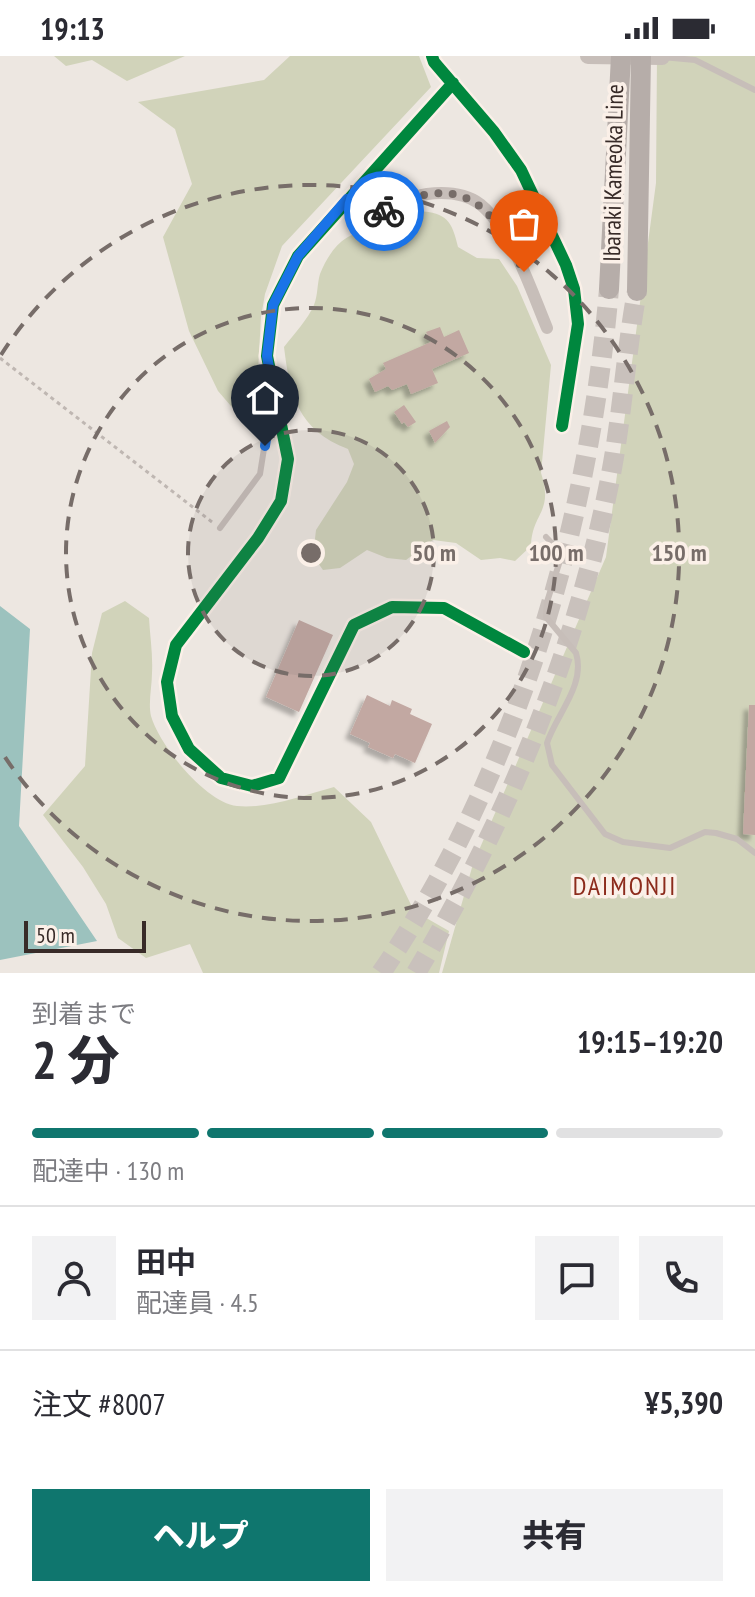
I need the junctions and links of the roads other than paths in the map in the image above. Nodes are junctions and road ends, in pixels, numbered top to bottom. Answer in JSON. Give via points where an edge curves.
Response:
{"nodes":[{"id":1,"x":432,"y":56,"type":"edge"},
{"id":2,"x":588,"y":56,"type":"edge"},
{"id":3,"x":637,"y":63,"type":"edge"},
{"id":4,"x":453,"y":83,"type":"junction"},
{"id":5,"x":755,"y":90,"type":"edge"},
{"id":6,"x":347,"y":199,"type":"junction"},
{"id":7,"x":609,"y":289,"type":"tunnel mouth"},
{"id":8,"x":637,"y":291,"type":"tunnel mouth"},
{"id":9,"x":547,"y":328,"type":"dead end"},
{"id":10,"x":273,"y":391,"type":"junction"},
{"id":11,"x":562,"y":426,"type":"dead end"},
{"id":12,"x":220,"y":528,"type":"road end"},
{"id":13,"x":546,"y":537,"type":"dead end"},
{"id":14,"x":524,"y":652,"type":"dead end"},
{"id":15,"x":755,"y":853,"type":"edge"}],
"edges":[{"from":1,"to":4,"type":"street"},
{"from":2,"to":3,"type":"street"},
{"from":3,"to":5,"type":"lane","via":[[695,60]]},
{"from":3,"to":7,"type":"main road","name":"Ibaraki Kameoka Line"},
{"from":3,"to":8,"type":"main road","name":"Ibaraki Kameoka Line"},
{"from":4,"to":6,"type":"street"},
{"from":4,"to":11,"type":"street","via":[[521,170],[570,277],[578,324]]},
{"from":6,"to":9,"type":"street","via":[[369,214],[423,195],[450,193],[479,203],[501,229]]},
{"from":6,"to":10,"type":"street","via":[[298,256],[273,305],[267,356]]},
{"from":10,"to":12,"type":"lane","via":[[260,474]]},
{"from":10,"to":14,"type":"street","via":[[288,459],[281,501],[176,645],[167,682],[172,716],[189,749],[221,778],[252,786],[279,778],[354,625],[392,607],[444,608]]},
{"from":13,"to":15,"type":"lane","via":[[562,554],[546,617],[578,660],[572,693],[547,743],[552,765],[599,828],[614,838],[670,848],[705,832],[716,833],[737,839]]}]}
